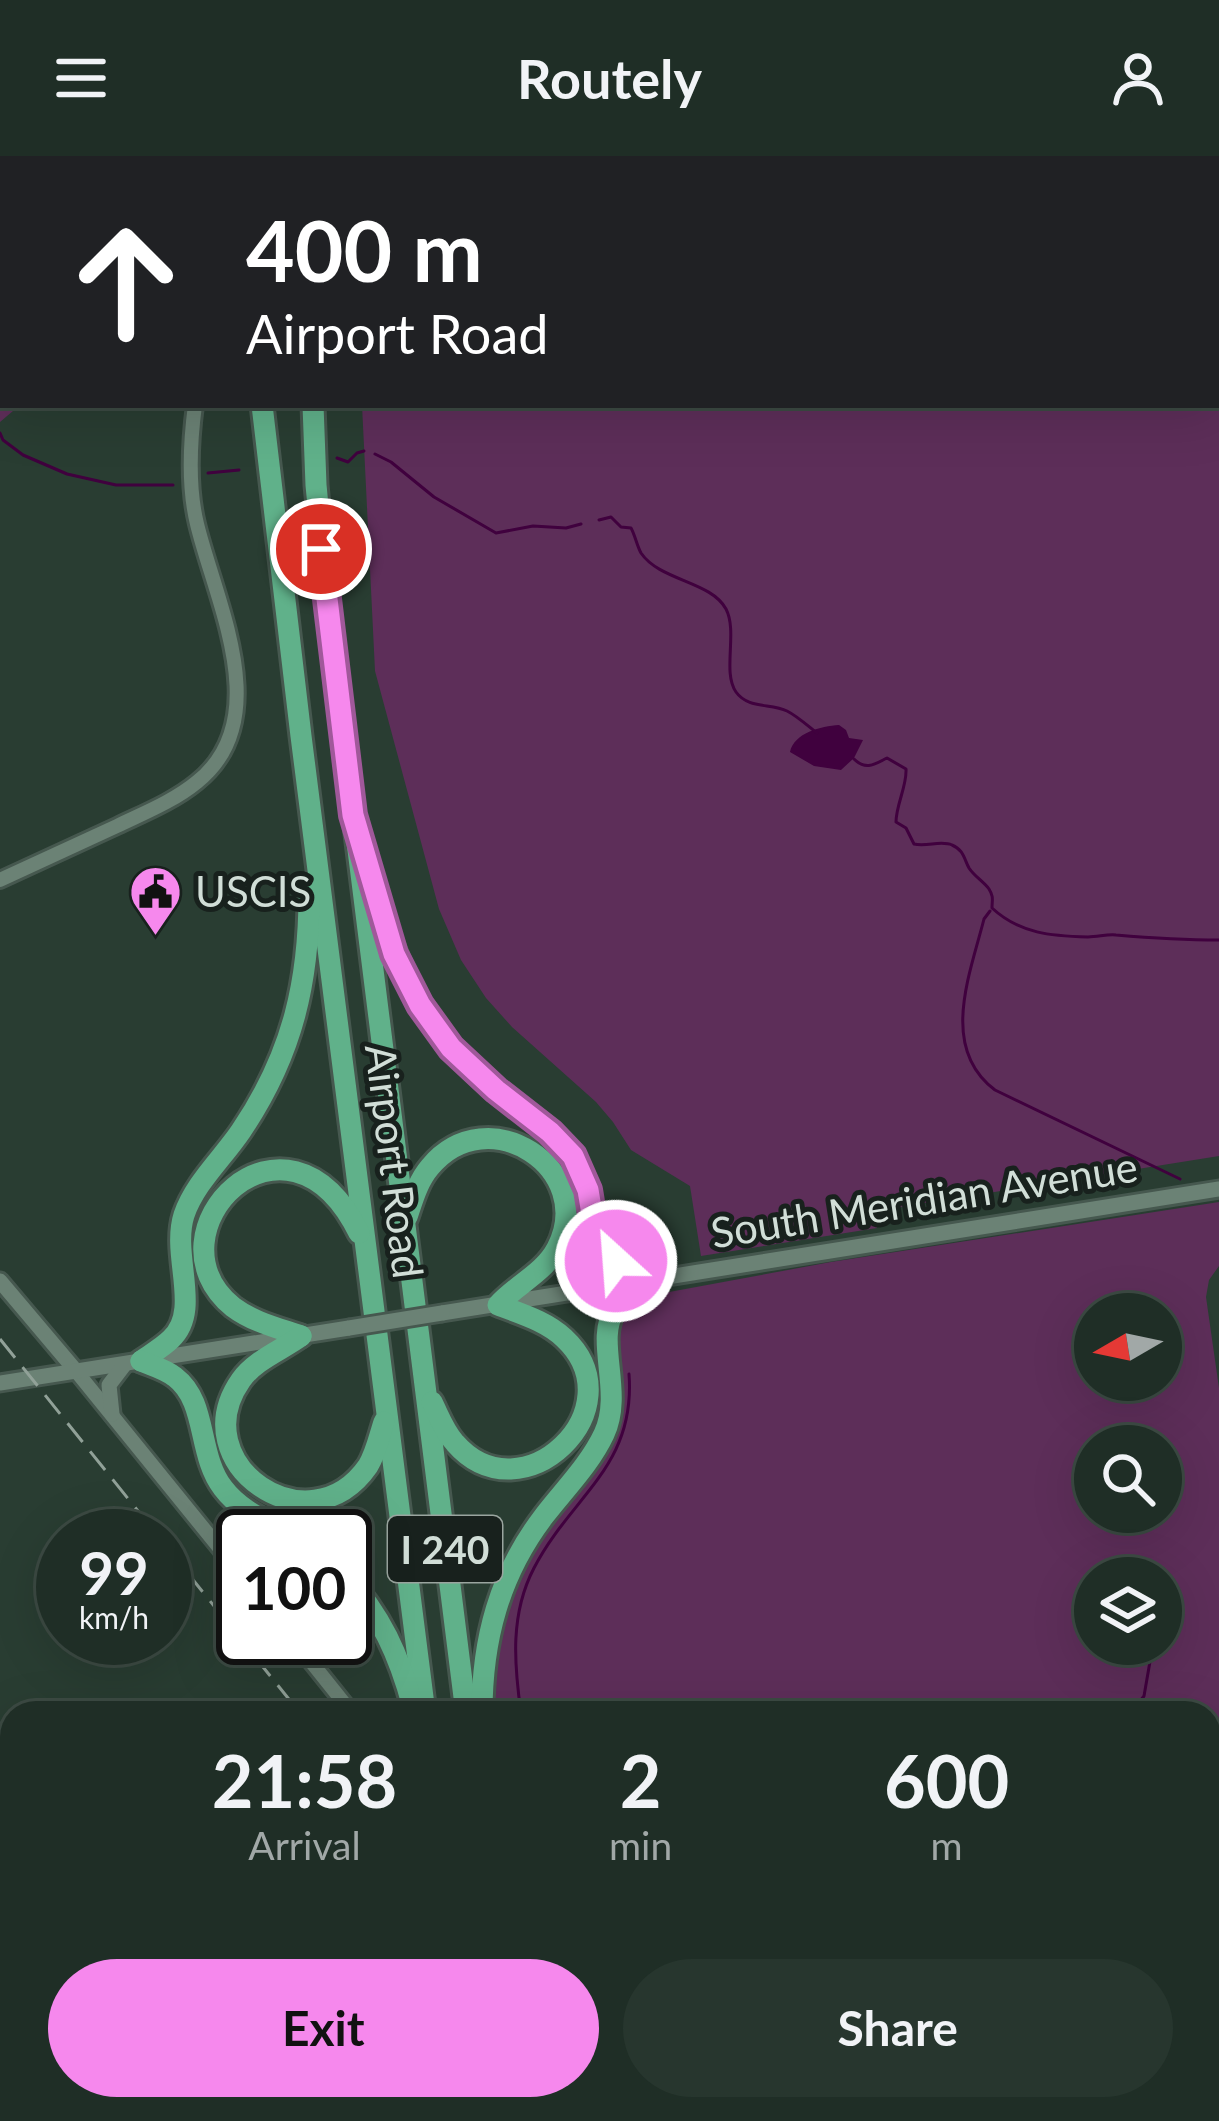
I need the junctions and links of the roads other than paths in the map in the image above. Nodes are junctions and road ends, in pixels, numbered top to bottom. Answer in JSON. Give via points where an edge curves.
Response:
{"nodes":[{"id":1,"x":195,"y":408,"type":"edge"},
{"id":2,"x":262,"y":408,"type":"edge"},
{"id":3,"x":313,"y":408,"type":"edge"},
{"id":4,"x":301,"y":736,"type":"junction"},
{"id":5,"x":353,"y":815,"type":"junction"},
{"id":6,"x":0,"y":880,"type":"edge"},
{"id":7,"x":1219,"y":1189,"type":"edge"},
{"id":8,"x":404,"y":1224,"type":"junction"},
{"id":9,"x":367,"y":1250,"type":"junction"},
{"id":10,"x":660,"y":1278,"type":"junction"},
{"id":11,"x":0,"y":1280,"type":"edge"},
{"id":12,"x":498,"y":1305,"type":"junction"},
{"id":13,"x":301,"y":1336,"type":"junction"},
{"id":14,"x":133,"y":1362,"type":"junction"},
{"id":15,"x":76,"y":1371,"type":"junction"},
{"id":16,"x":0,"y":1383,"type":"edge"},
{"id":17,"x":424,"y":1385,"type":"junction"},
{"id":18,"x":387,"y":1410,"type":"junction"},
{"id":19,"x":112,"y":1414,"type":"junction"},
{"id":20,"x":245,"y":1509,"type":"edge"},
{"id":21,"x":216,"y":1543,"type":"edge"},
{"id":22,"x":372,"y":1609,"type":"edge"},
{"id":23,"x":314,"y":1665,"type":"edge"},
{"id":24,"x":342,"y":1701,"type":"edge"},
{"id":25,"x":412,"y":1701,"type":"edge"},
{"id":26,"x":423,"y":1701,"type":"edge"},
{"id":27,"x":464,"y":1701,"type":"edge"},
{"id":28,"x":483,"y":1701,"type":"edge"}],
"edges":[{"from":1,"to":6,"type":"street","via":[[192,495],[238,696],[226,746],[197,782],[161,804]]},
{"from":2,"to":4,"type":"highway","name":"Airport Road","number":"I 240"},
{"from":3,"to":5,"type":"highway","name":"Airport Road","number":"I 240"},
{"from":4,"to":9,"type":"highway","name":"Airport Road","number":"I 240"},
{"from":4,"to":14,"type":"highway","via":[[309,891],[297,1013],[267,1088],[183,1218],[180,1329]]},
{"from":5,"to":8,"type":"highway","name":"Airport Road","number":"I 240"},
{"from":5,"to":10,"type":"highway","via":[[384,925],[420,1005],[469,1067],[573,1156],[608,1255]]},
{"from":7,"to":10,"type":"main road","name":"South Meridian Avenue"},
{"from":8,"to":12,"type":"highway","via":[[419,1182],[450,1149],[489,1138],[538,1156],[561,1192],[562,1235],[547,1263]]},
{"from":8,"to":17,"type":"highway","name":"Airport Road","number":"I 240"},
{"from":9,"to":13,"type":"highway","via":[[334,1192],[296,1172],[244,1179],[217,1204],[205,1241],[216,1288],[244,1314]]},
{"from":9,"to":18,"type":"highway","name":"Airport Road","number":"I 240"},
{"from":10,"to":12,"type":"main road","name":"South Meridian Avenue"},
{"from":10,"to":28,"type":"highway","via":[[626,1298],[610,1319],[610,1418],[511,1568],[491,1620]]},
{"from":11,"to":15,"type":"main road"},
{"from":12,"to":13,"type":"main road","name":"South Meridian Avenue","bridge":true},
{"from":12,"to":17,"type":"highway","via":[[551,1327],[579,1358],[586,1409],[566,1445],[527,1467],[479,1461],[447,1433]]},
{"from":13,"to":14,"type":"main road","name":"South Meridian Avenue"},
{"from":13,"to":18,"type":"highway","via":[[242,1378],[229,1409],[233,1455],[254,1483],[286,1500],[340,1490],[368,1466]]},
{"from":14,"to":15,"type":"main road","name":"South Meridian Avenue"},
{"from":14,"to":19,"type":"main road","via":[[109,1385]]},
{"from":14,"to":20,"type":"highway","via":[[167,1372],[188,1390],[207,1460]]},
{"from":15,"to":16,"type":"main road","name":"South Meridian Avenue"},
{"from":15,"to":19,"type":"street"},
{"from":17,"to":27,"type":"highway","name":"Airport Road","number":"I 240"},
{"from":18,"to":26,"type":"highway","name":"Airport Road","number":"I 240"},
{"from":19,"to":21,"type":"street"},
{"from":22,"to":25,"type":"highway"},
{"from":23,"to":24,"type":"street"}]}
